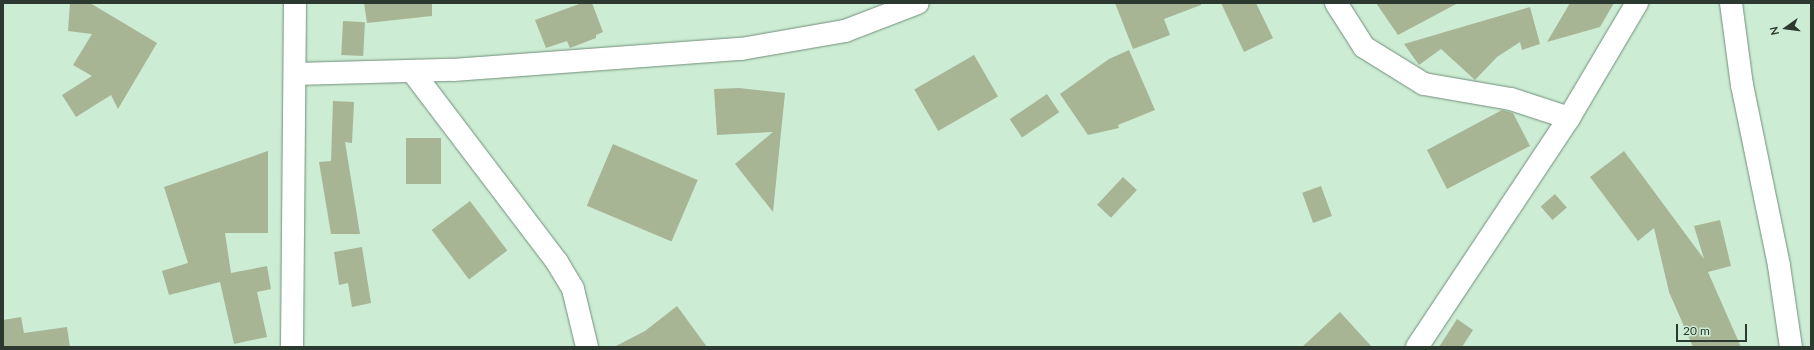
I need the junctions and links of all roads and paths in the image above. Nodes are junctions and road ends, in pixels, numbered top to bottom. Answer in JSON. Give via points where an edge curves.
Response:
{"nodes":[{"id":1,"x":295,"y":3,"type":"edge"},
{"id":2,"x":918,"y":3,"type":"edge"},
{"id":3,"x":1336,"y":3,"type":"edge"},
{"id":4,"x":1637,"y":3,"type":"edge"},
{"id":5,"x":1731,"y":3,"type":"edge"},
{"id":6,"x":412,"y":71,"type":"junction"},
{"id":7,"x":295,"y":74,"type":"junction"},
{"id":8,"x":1569,"y":118,"type":"junction"},
{"id":9,"x":292,"y":347,"type":"edge"},
{"id":10,"x":587,"y":347,"type":"edge"},
{"id":11,"x":1417,"y":347,"type":"edge"},
{"id":12,"x":1791,"y":347,"type":"edge"}],
"edges":[{"from":1,"to":7,"type":"street"},
{"from":2,"to":6,"type":"street","via":[[845,31],[741,49]]},
{"from":3,"to":8,"type":"street","via":[[1364,47],[1424,84],[1511,99]]},
{"from":4,"to":8,"type":"street"},
{"from":5,"to":12,"type":"street","via":[[1742,85],[1779,266]]},
{"from":6,"to":7,"type":"street"},
{"from":6,"to":10,"type":"street","via":[[557,262],[572,289]]},
{"from":7,"to":9,"type":"street"},
{"from":8,"to":11,"type":"street"}]}
